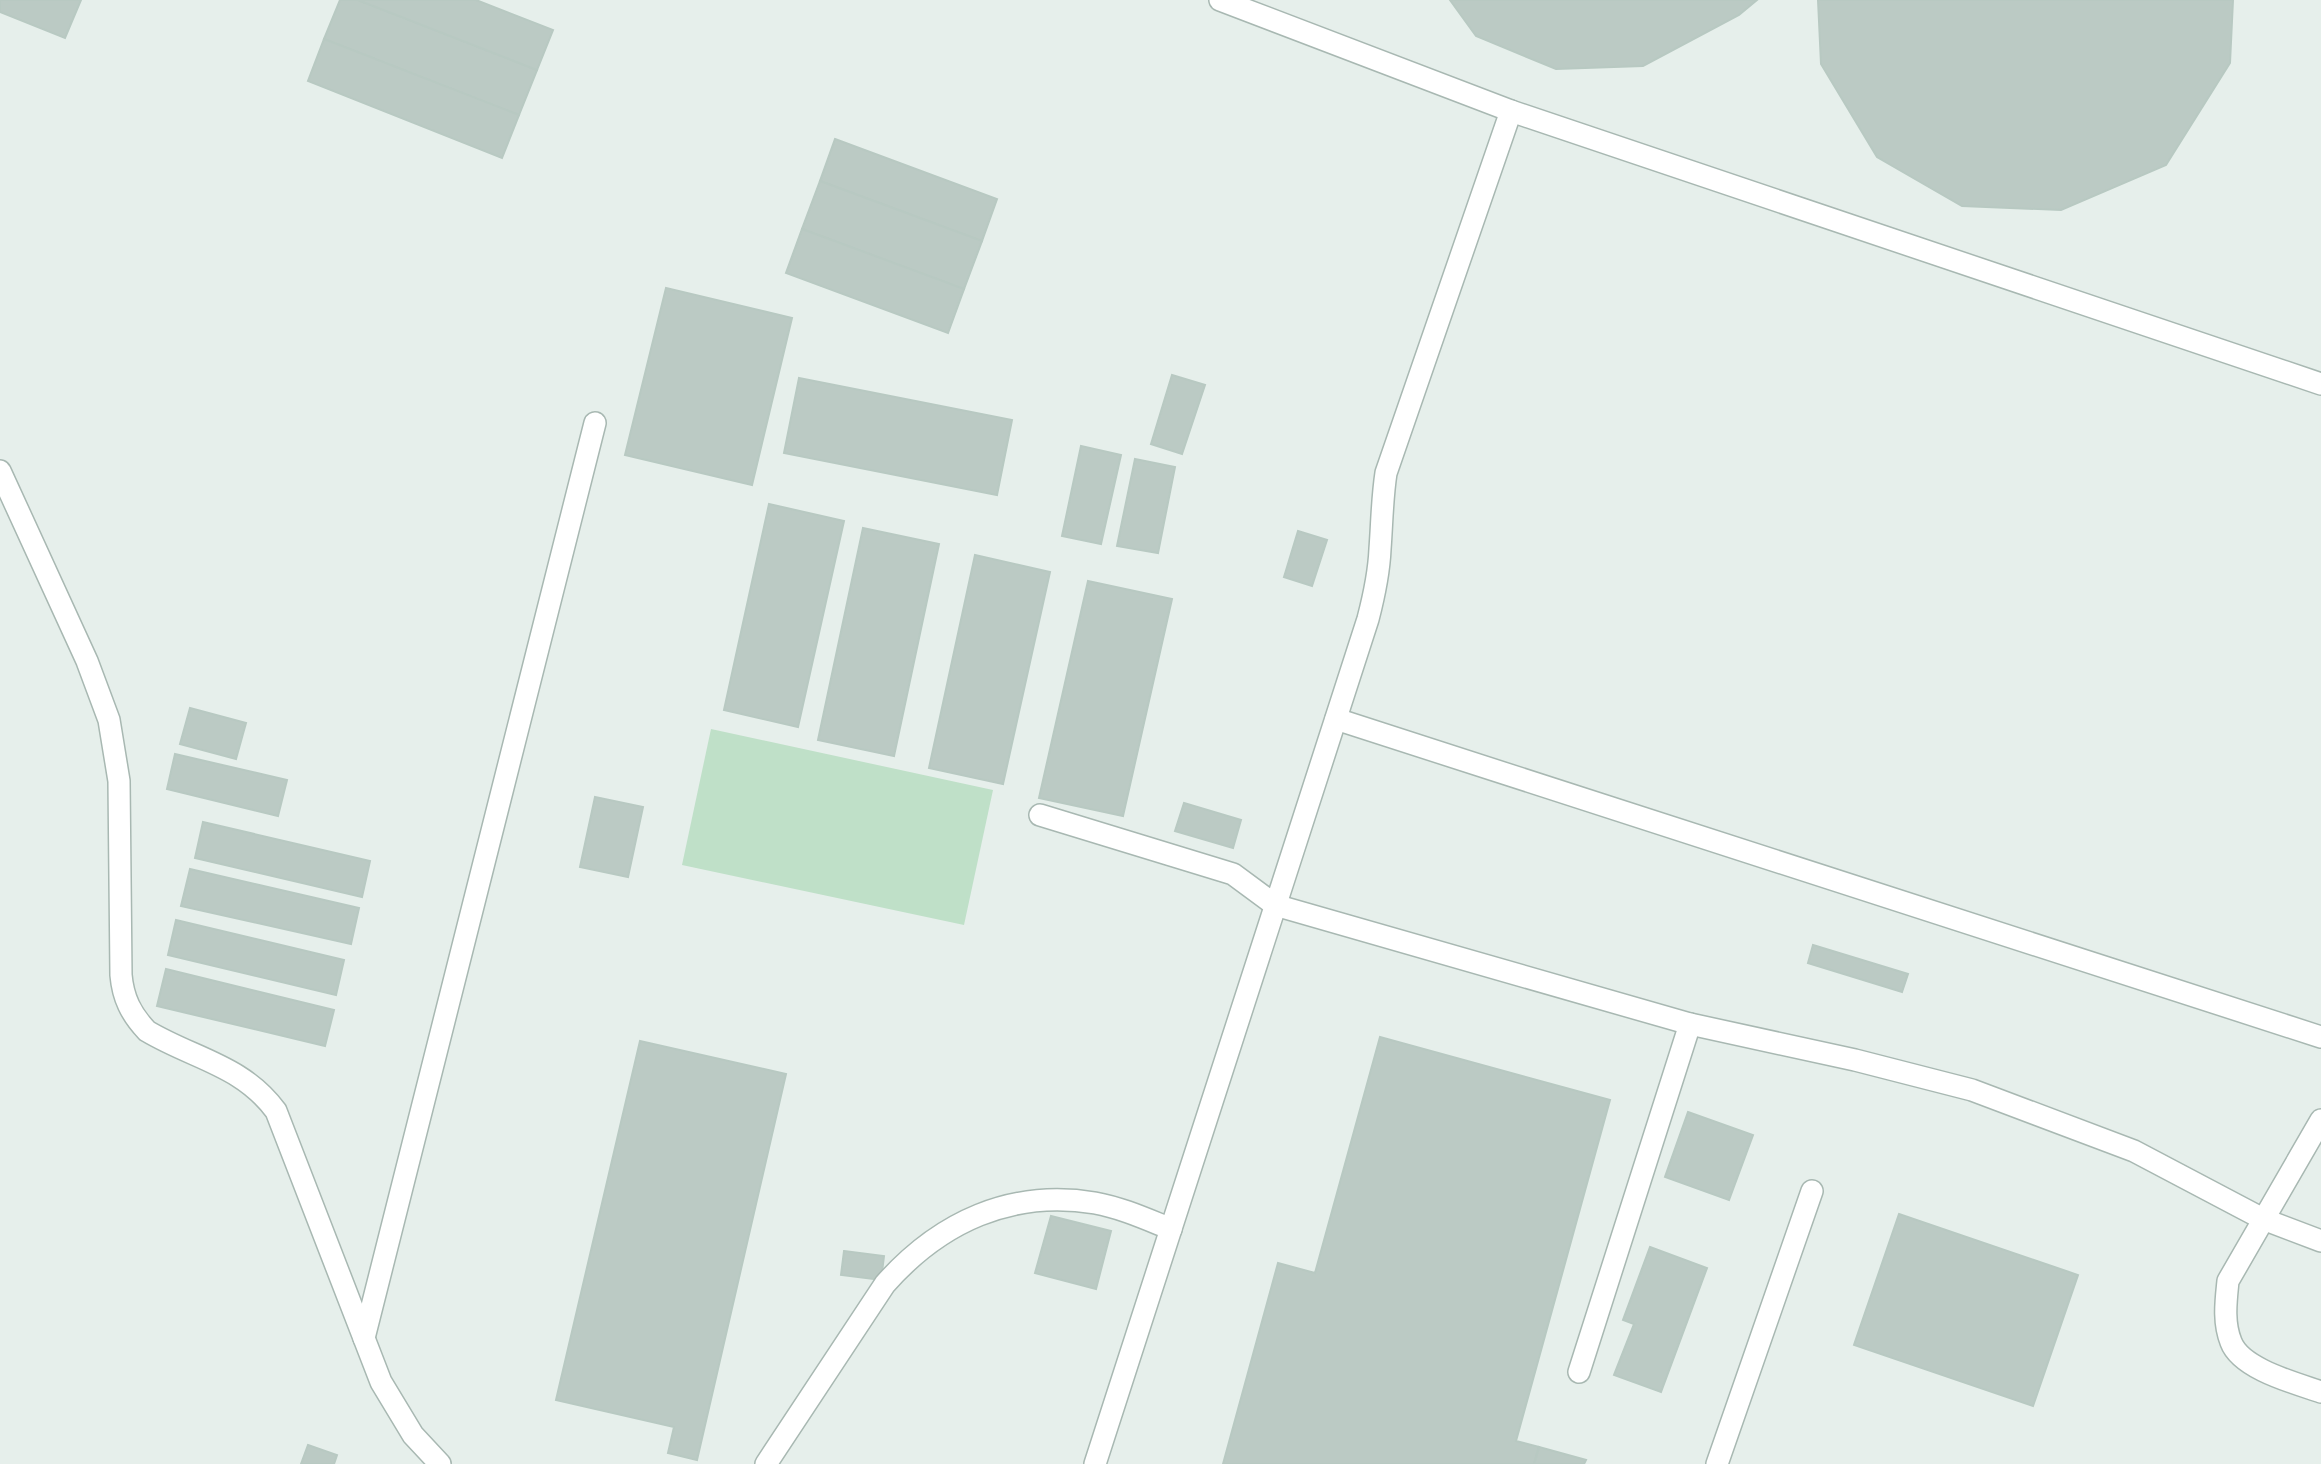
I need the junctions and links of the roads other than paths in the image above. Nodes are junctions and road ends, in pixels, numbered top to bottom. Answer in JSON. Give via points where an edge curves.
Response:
{"nodes":[{"id":1,"x":1220,"y":0,"type":"edge"},
{"id":2,"x":1511,"y":111,"type":"junction"},
{"id":3,"x":2321,"y":384,"type":"edge"},
{"id":4,"x":595,"y":423,"type":"dead end"},
{"id":5,"x":0,"y":471,"type":"edge"},
{"id":6,"x":1336,"y":719,"type":"junction"},
{"id":7,"x":1040,"y":815,"type":"dead end"},
{"id":8,"x":1275,"y":905,"type":"junction"},
{"id":9,"x":1690,"y":1024,"type":"junction"},
{"id":10,"x":2321,"y":1037,"type":"edge"},
{"id":11,"x":2321,"y":1120,"type":"edge"},
{"id":12,"x":1812,"y":1191,"type":"dead end"},
{"id":13,"x":2263,"y":1219,"type":"junction"},
{"id":14,"x":1171,"y":1230,"type":"junction"},
{"id":15,"x":2321,"y":1241,"type":"edge"},
{"id":16,"x":364,"y":1338,"type":"junction"},
{"id":17,"x":1578,"y":1372,"type":"dead end"},
{"id":18,"x":2321,"y":1392,"type":"edge"},
{"id":19,"x":440,"y":1464,"type":"edge"},
{"id":20,"x":766,"y":1464,"type":"edge"},
{"id":21,"x":1095,"y":1464,"type":"edge"},
{"id":22,"x":1717,"y":1464,"type":"edge"}],
"edges":[{"from":1,"to":2,"type":"street"},
{"from":2,"to":3,"type":"street"},
{"from":2,"to":6,"type":"street","via":[[1386,473],[1376,589]]},
{"from":4,"to":16,"type":"street"},
{"from":5,"to":16,"type":"street","via":[[87,661],[109,720],[119,781],[121,975],[127,1005],[147,1031],[248,1081],[276,1111]]},
{"from":6,"to":8,"type":"street"},
{"from":6,"to":10,"type":"street"},
{"from":7,"to":8,"type":"street","via":[[1233,874]]},
{"from":8,"to":9,"type":"street"},
{"from":8,"to":14,"type":"street"},
{"from":9,"to":13,"type":"street","via":[[1855,1059],[1972,1090],[2134,1151]]},
{"from":9,"to":17,"type":"street"},
{"from":11,"to":13,"type":"street"},
{"from":12,"to":22,"type":"street"},
{"from":13,"to":15,"type":"street"},
{"from":13,"to":18,"type":"street","via":[[2228,1281],[2225,1309],[2231,1345],[2247,1362]]},
{"from":14,"to":20,"type":"street","via":[[1124,1210],[1066,1200],[1007,1205],[952,1227],[928,1242],[885,1284]]},
{"from":14,"to":21,"type":"street"},
{"from":16,"to":19,"type":"street","via":[[396,1409]]}]}
